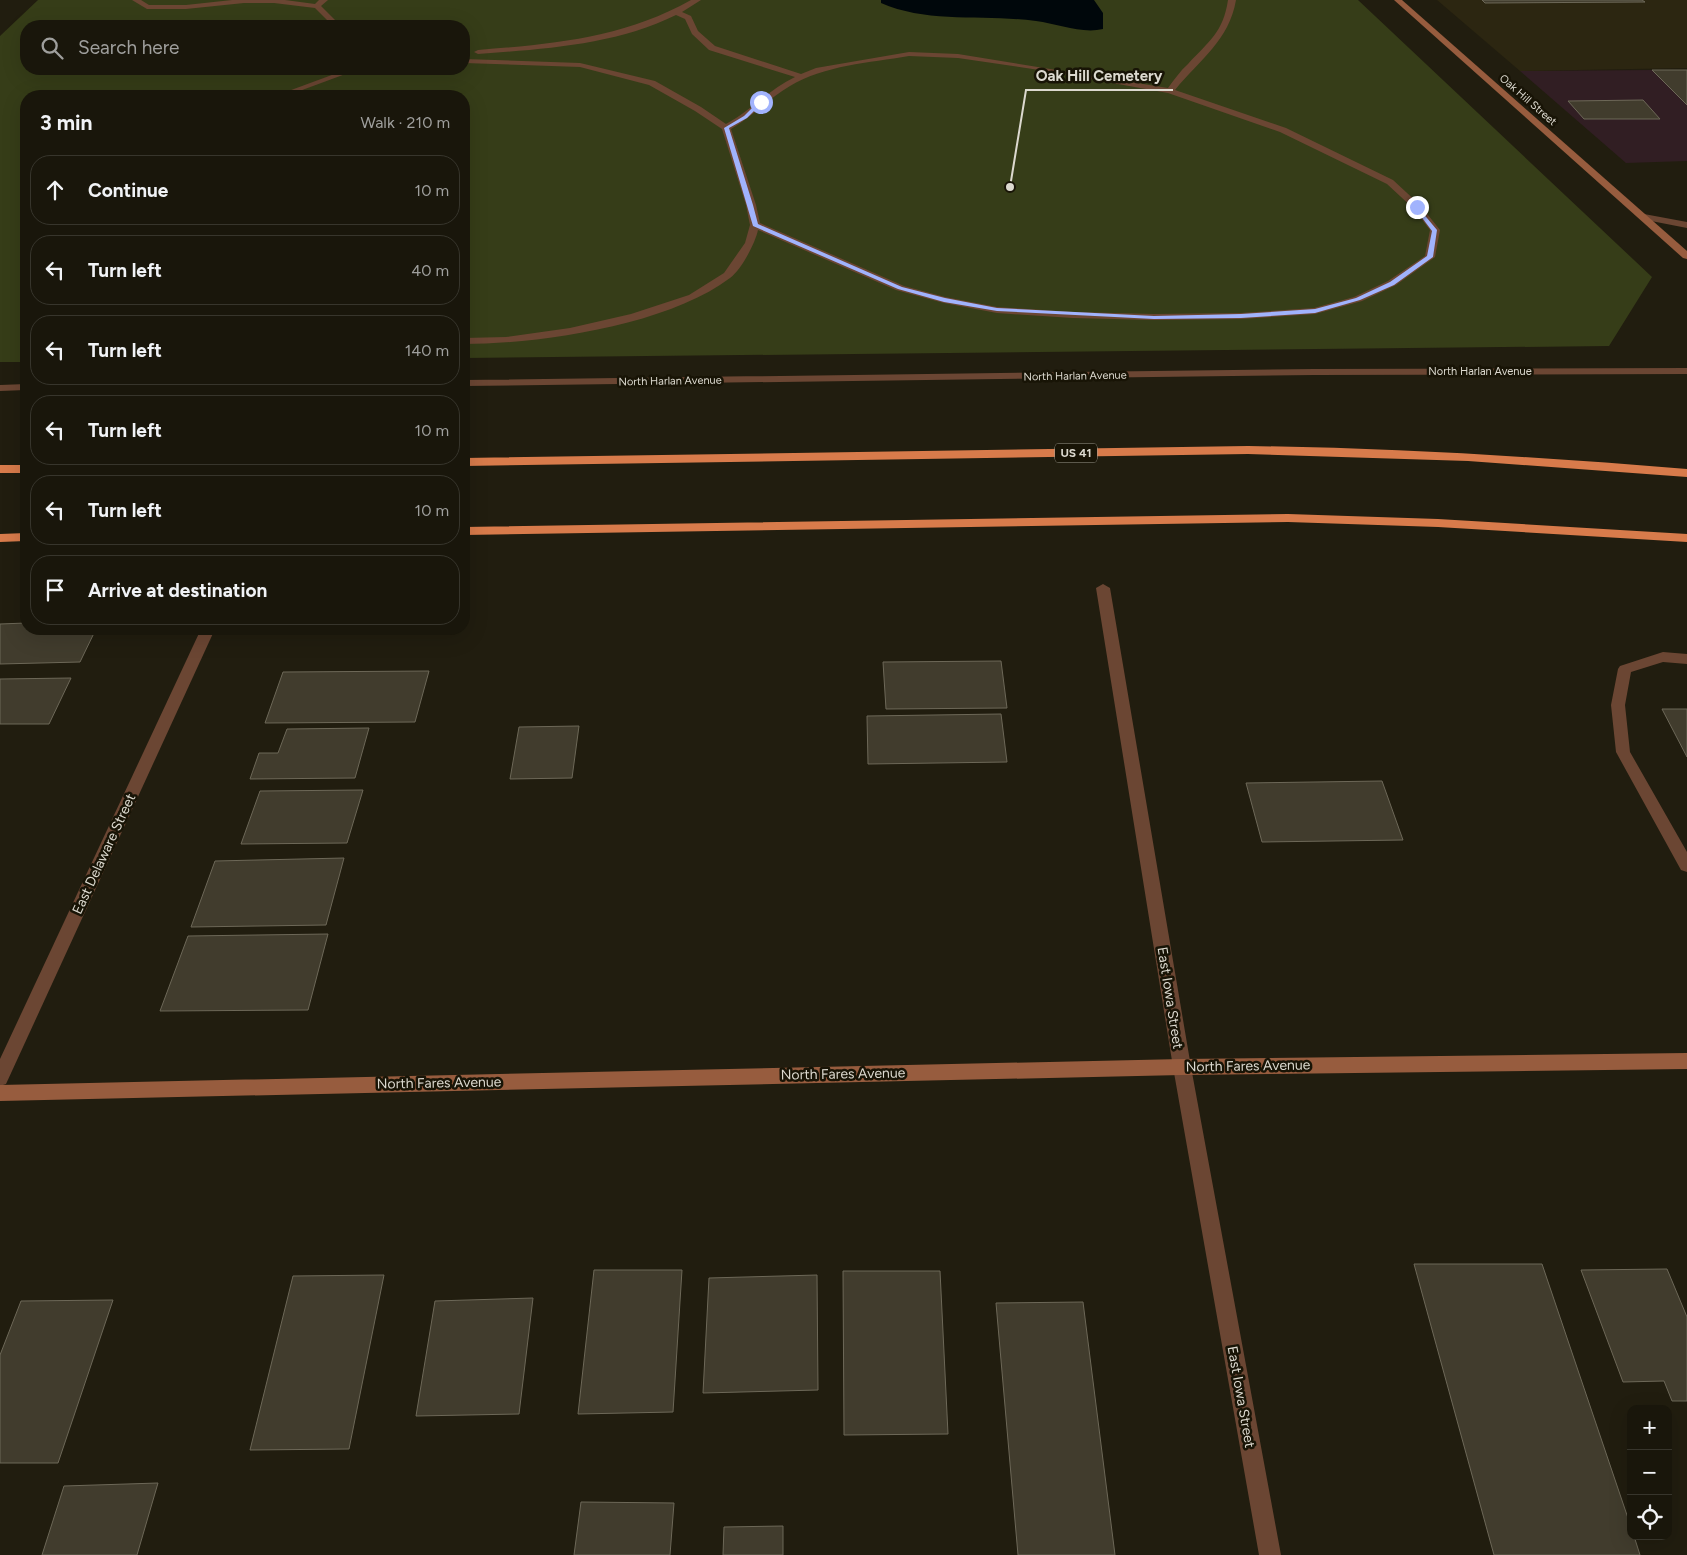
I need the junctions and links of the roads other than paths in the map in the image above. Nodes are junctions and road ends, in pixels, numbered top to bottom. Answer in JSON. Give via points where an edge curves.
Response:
{"nodes":[{"id":1,"x":136,"y":0,"type":"edge"},
{"id":2,"x":324,"y":0,"type":"edge"},
{"id":3,"x":697,"y":0,"type":"edge"},
{"id":4,"x":1232,"y":0,"type":"edge"},
{"id":5,"x":1398,"y":0,"type":"edge"},
{"id":6,"x":317,"y":6,"type":"junction"},
{"id":7,"x":678,"y":12,"type":"junction"},
{"id":8,"x":331,"y":20,"type":"edge"},
{"id":9,"x":470,"y":52,"type":"edge"},
{"id":10,"x":470,"y":61,"type":"edge"},
{"id":11,"x":338,"y":75,"type":"edge"},
{"id":12,"x":803,"y":76,"type":"junction"},
{"id":13,"x":296,"y":90,"type":"edge"},
{"id":14,"x":1170,"y":91,"type":"junction"},
{"id":15,"x":726,"y":128,"type":"junction"},
{"id":16,"x":1644,"y":217,"type":"junction"},
{"id":17,"x":755,"y":225,"type":"junction"},
{"id":18,"x":1687,"y":226,"type":"edge"},
{"id":19,"x":1687,"y":256,"type":"edge"},
{"id":20,"x":470,"y":341,"type":"edge"},
{"id":21,"x":1687,"y":371,"type":"edge"},
{"id":22,"x":470,"y":383,"type":"edge"},
{"id":23,"x":0,"y":388,"type":"edge"},
{"id":24,"x":20,"y":388,"type":"edge"},
{"id":25,"x":470,"y":462,"type":"edge"},
{"id":26,"x":0,"y":469,"type":"edge"},
{"id":27,"x":20,"y":469,"type":"edge"},
{"id":28,"x":1687,"y":473,"type":"edge"},
{"id":29,"x":470,"y":531,"type":"edge"},
{"id":30,"x":20,"y":537,"type":"edge"},
{"id":31,"x":0,"y":538,"type":"edge"},
{"id":32,"x":1687,"y":538,"type":"edge"},
{"id":33,"x":1103,"y":588,"type":"dead end"},
{"id":34,"x":205,"y":635,"type":"edge"},
{"id":35,"x":1687,"y":659,"type":"edge"},
{"id":36,"x":1687,"y":866,"type":"edge"},
{"id":37,"x":1687,"y":1061,"type":"edge"},
{"id":38,"x":1182,"y":1067,"type":"junction"},
{"id":39,"x":0,"y":1078,"type":"edge"},
{"id":40,"x":0,"y":1093,"type":"edge"},
{"id":41,"x":1270,"y":1555,"type":"edge"}],
"edges":[{"from":1,"to":6,"type":"street","via":[[147,7],[244,1]]},
{"from":2,"to":6,"type":"street"},
{"from":3,"to":7,"type":"street"},
{"from":4,"to":14,"type":"street","via":[[1229,18],[1214,43]]},
{"from":5,"to":16,"type":"street","name":"Oak Hill Street"},
{"from":6,"to":8,"type":"street"},
{"from":7,"to":9,"type":"street","via":[[648,24],[572,44]]},
{"from":7,"to":12,"type":"street","via":[[688,18],[695,32],[712,48]]},
{"from":10,"to":15,"type":"street","via":[[580,65],[621,74],[652,84]]},
{"from":11,"to":13,"type":"street"},
{"from":12,"to":14,"type":"street","via":[[816,70],[909,54],[958,56]]},
{"from":12,"to":15,"type":"street"},
{"from":14,"to":17,"type":"street","via":[[1283,130],[1390,182],[1417,207],[1435,230],[1430,257],[1392,283],[1358,299],[1315,311],[1154,318],[1073,315],[997,310],[900,288]]},
{"from":15,"to":17,"type":"street"},
{"from":16,"to":18,"type":"street"},
{"from":16,"to":19,"type":"street","name":"Oak Hill Street"},
{"from":17,"to":20,"type":"street","via":[[750,243],[728,275],[693,297],[634,317],[570,331],[506,340]]},
{"from":21,"to":22,"type":"street","name":"North Harlan Avenue","via":[[1314,372]]},
{"from":23,"to":24,"type":"street"},
{"from":25,"to":28,"type":"highway","number":"US 41","via":[[1257,450],[1463,456]]},
{"from":26,"to":27,"type":"highway"},
{"from":29,"to":32,"type":"highway","via":[[1288,518],[1486,524]]},
{"from":30,"to":31,"type":"highway"},
{"from":33,"to":38,"type":"street","name":"East Iowa Street"},
{"from":34,"to":39,"type":"street","name":"East Delaware Street"},
{"from":35,"to":36,"type":"street","via":[[1663,657],[1626,669],[1618,705],[1623,752]]},
{"from":37,"to":38,"type":"street","name":"North Fares Avenue"},
{"from":38,"to":40,"type":"street","name":"North Fares Avenue"},
{"from":38,"to":41,"type":"street","name":"East Iowa Street"}]}
